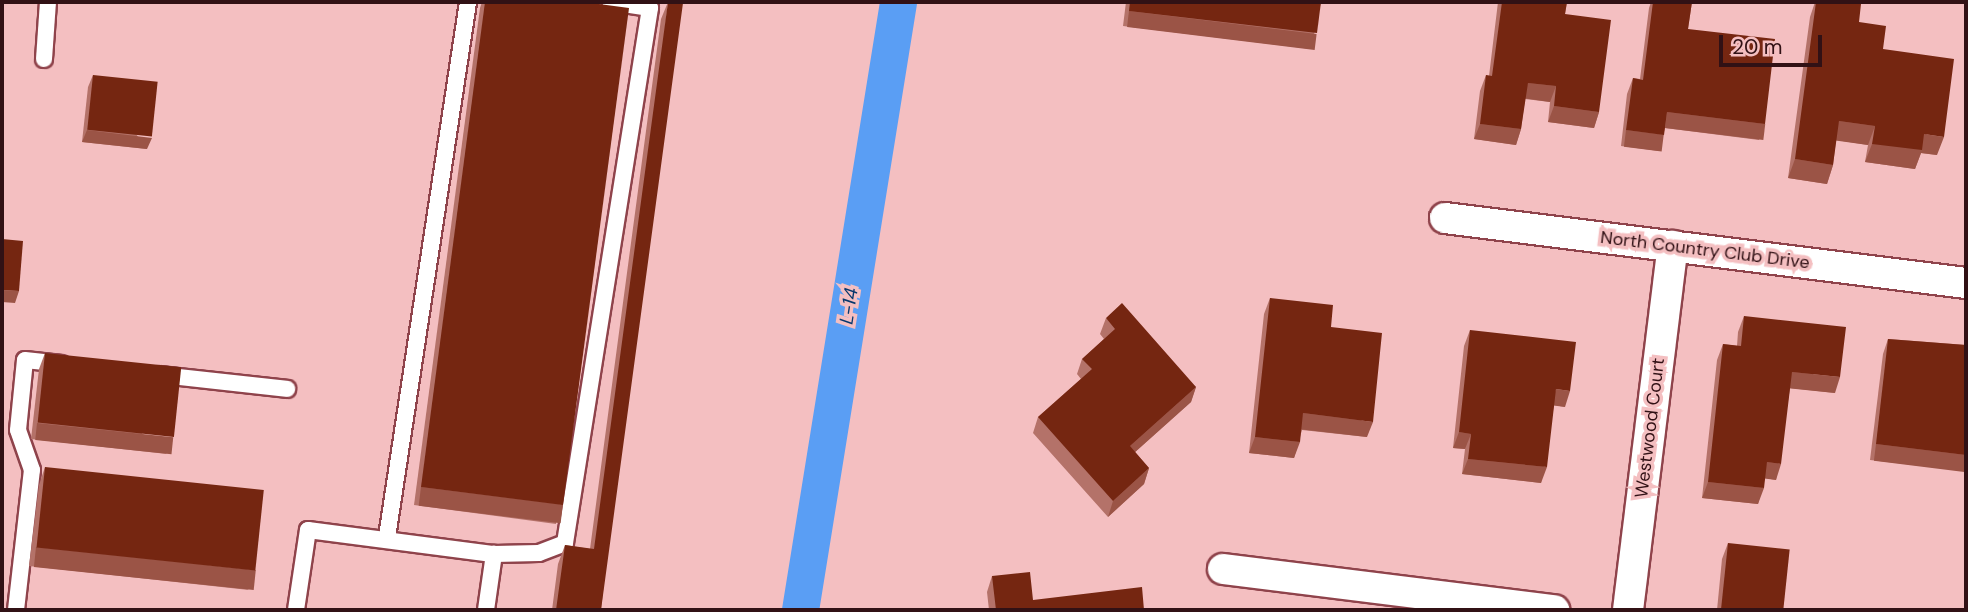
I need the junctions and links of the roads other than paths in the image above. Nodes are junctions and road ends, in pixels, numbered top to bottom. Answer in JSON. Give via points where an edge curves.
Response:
{"nodes":[{"id":1,"x":48,"y":2,"type":"edge"},
{"id":2,"x":468,"y":2,"type":"edge"},
{"id":3,"x":610,"y":2,"type":"edge"},
{"id":4,"x":44,"y":60,"type":"dead end"},
{"id":5,"x":1445,"y":218,"type":"dead end"},
{"id":6,"x":1673,"y":246,"type":"junction"},
{"id":7,"x":1966,"y":283,"type":"edge"},
{"id":8,"x":80,"y":366,"type":"edge"},
{"id":9,"x":149,"y":373,"type":"edge"},
{"id":10,"x":287,"y":388,"type":"dead end"},
{"id":11,"x":387,"y":537,"type":"junction"},
{"id":12,"x":494,"y":554,"type":"junction"},
{"id":13,"x":1223,"y":569,"type":"dead end"},
{"id":14,"x":16,"y":610,"type":"edge"},
{"id":15,"x":296,"y":610,"type":"edge"},
{"id":16,"x":486,"y":610,"type":"edge"},
{"id":17,"x":1554,"y":610,"type":"edge"},
{"id":18,"x":1628,"y":610,"type":"edge"}],
"edges":[{"from":1,"to":4,"type":"lane"},
{"from":2,"to":11,"type":"lane"},
{"from":3,"to":12,"type":"lane","via":[[650,8],[574,507],[565,543],[539,553]]},
{"from":5,"to":6,"type":"street","name":"North Country Club Drive"},
{"from":6,"to":7,"type":"street","name":"North Country Club Drive"},
{"from":6,"to":18,"type":"street","name":"Westwood Court"},
{"from":8,"to":14,"type":"lane","via":[[25,360],[18,430],[32,470]]},
{"from":9,"to":10,"type":"lane"},
{"from":11,"to":12,"type":"lane"},
{"from":11,"to":15,"type":"lane","via":[[308,530]]},
{"from":12,"to":16,"type":"lane"},
{"from":13,"to":17,"type":"street"}]}
